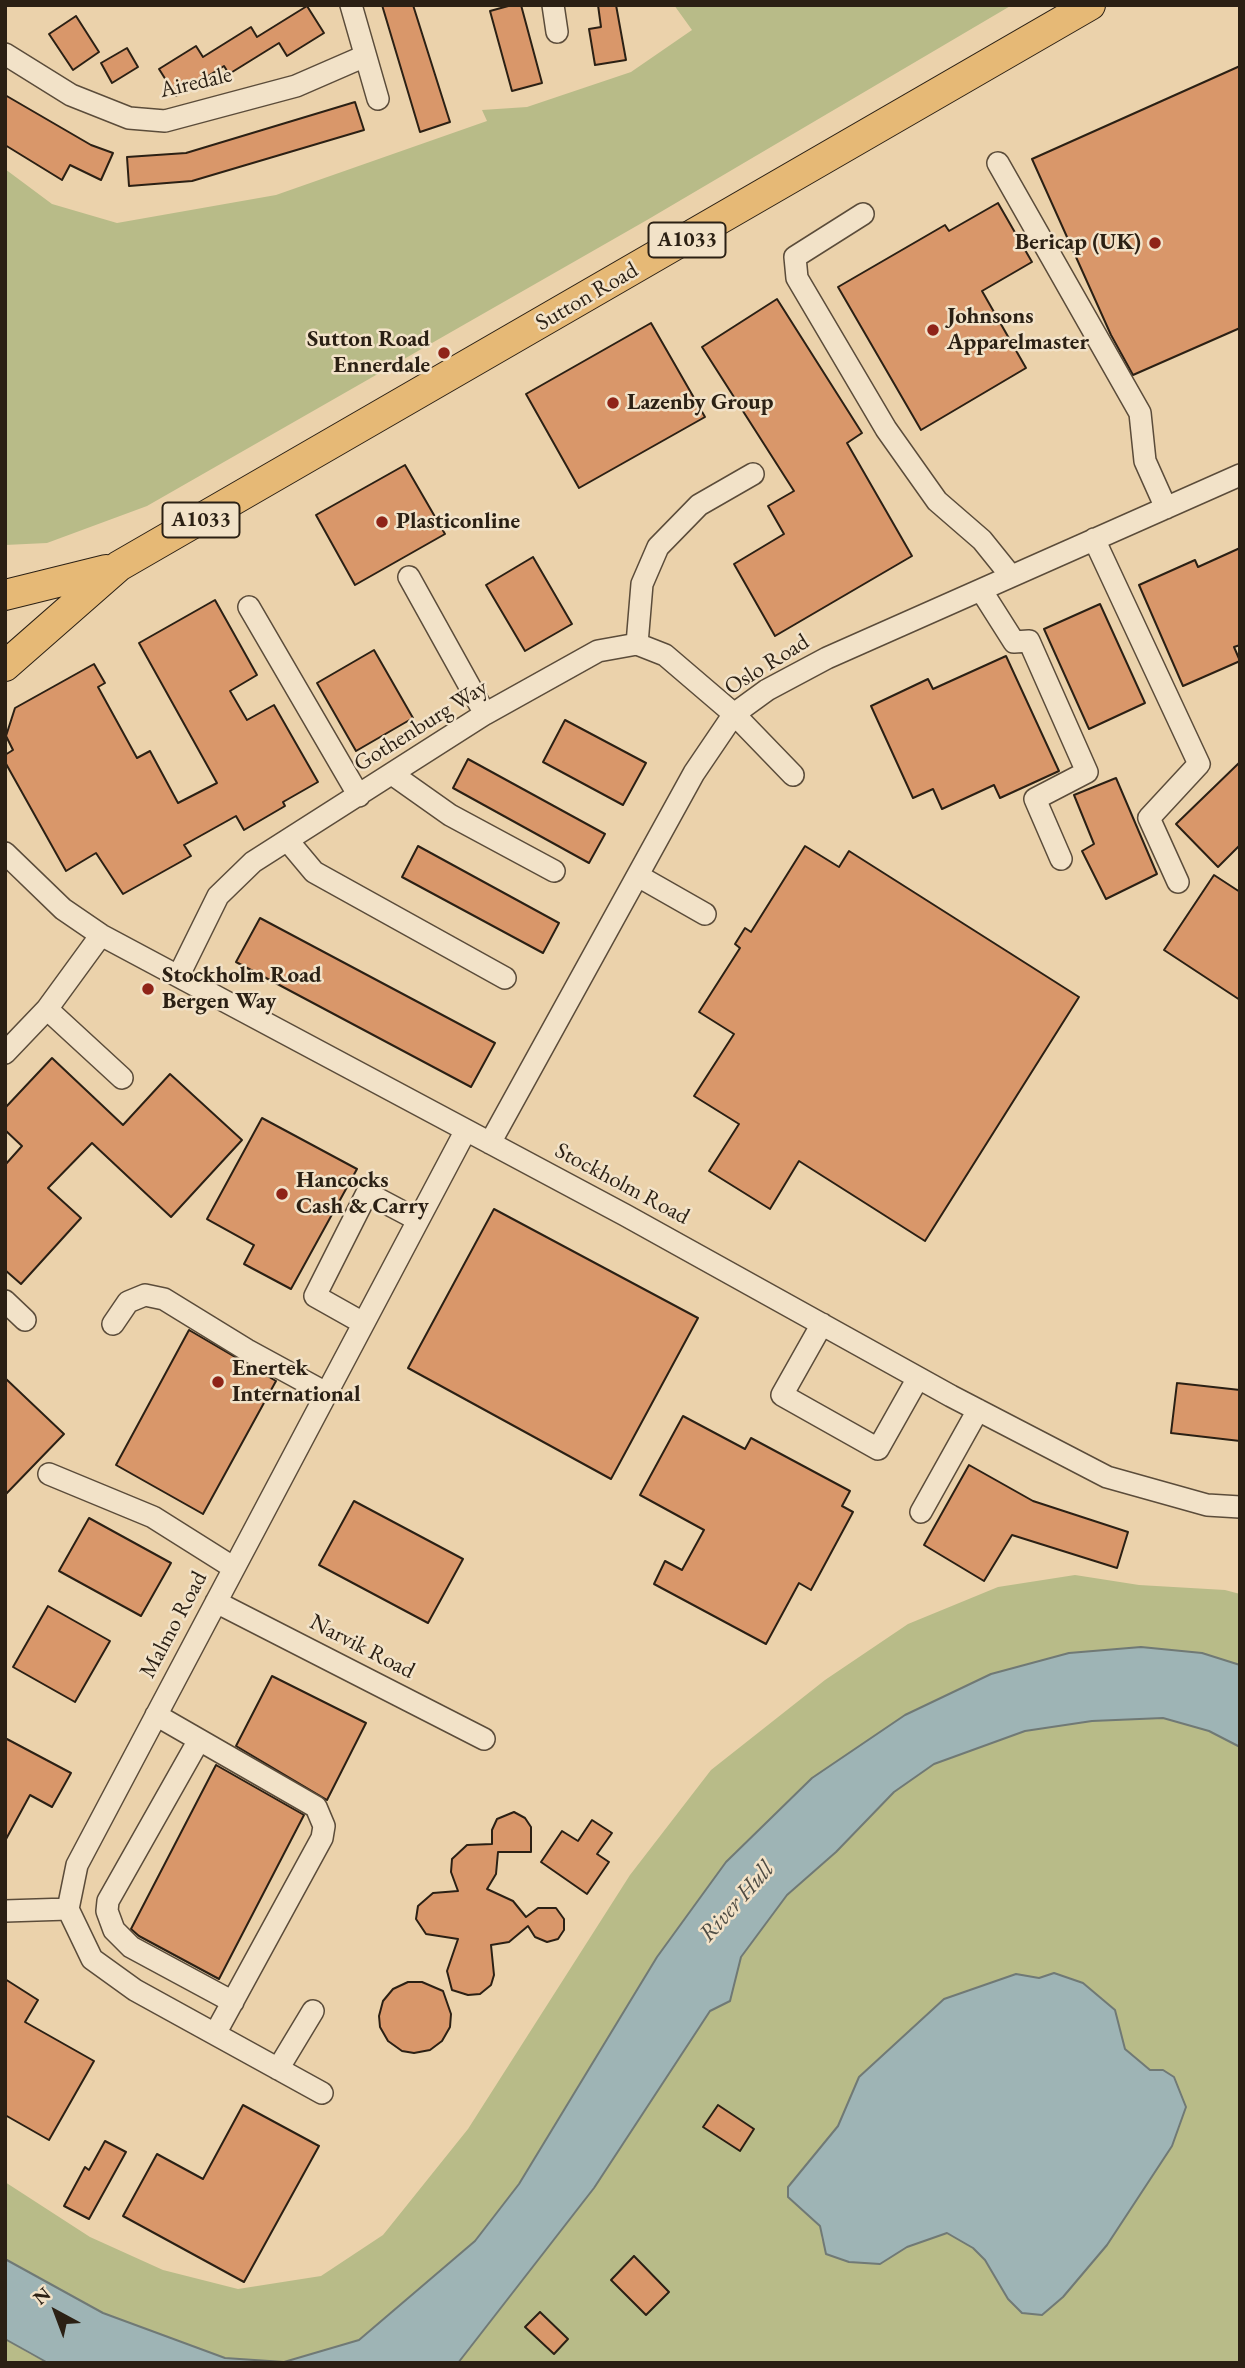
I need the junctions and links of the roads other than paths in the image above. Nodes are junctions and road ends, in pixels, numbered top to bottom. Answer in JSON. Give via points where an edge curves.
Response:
{"nodes":[{"id":1,"x":351,"y":5,"type":"edge"},
{"id":2,"x":1090,"y":5,"type":"edge"},
{"id":3,"x":5,"y":54,"type":"edge"},
{"id":4,"x":365,"y":56,"type":"junction"},
{"id":5,"x":378,"y":99,"type":"dead end"},
{"id":6,"x":998,"y":163,"type":"dead end"},
{"id":7,"x":863,"y":214,"type":"dead end"},
{"id":8,"x":753,"y":474,"type":"dead end"},
{"id":9,"x":1240,"y":475,"type":"edge"},
{"id":10,"x":1166,"y":508,"type":"junction"},
{"id":11,"x":1094,"y":540,"type":"junction"},
{"id":12,"x":119,"y":566,"type":"junction"},
{"id":13,"x":1011,"y":576,"type":"junction"},
{"id":14,"x":409,"y":578,"type":"dead end"},
{"id":15,"x":981,"y":590,"type":"junction"},
{"id":16,"x":5,"y":595,"type":"edge"},
{"id":17,"x":249,"y":607,"type":"dead end"},
{"id":18,"x":637,"y":643,"type":"junction"},
{"id":19,"x":5,"y":666,"type":"edge"},
{"id":20,"x":485,"y":714,"type":"junction"},
{"id":21,"x":734,"y":714,"type":"junction"},
{"id":22,"x":392,"y":774,"type":"junction"},
{"id":23,"x":793,"y":775,"type":"dead end"},
{"id":24,"x":359,"y":796,"type":"junction"},
{"id":25,"x":288,"y":841,"type":"junction"},
{"id":26,"x":5,"y":853,"type":"edge"},
{"id":27,"x":1061,"y":859,"type":"dead end"},
{"id":28,"x":554,"y":871,"type":"dead end"},
{"id":29,"x":640,"y":877,"type":"junction"},
{"id":30,"x":1178,"y":882,"type":"dead end"},
{"id":31,"x":705,"y":914,"type":"dead end"},
{"id":32,"x":101,"y":935,"type":"junction"},
{"id":33,"x":179,"y":975,"type":"junction"},
{"id":34,"x":505,"y":978,"type":"dead end"},
{"id":35,"x":47,"y":1009,"type":"junction"},
{"id":36,"x":5,"y":1054,"type":"edge"},
{"id":37,"x":122,"y":1078,"type":"dead end"},
{"id":38,"x":466,"y":1130,"type":"junction"},
{"id":39,"x":490,"y":1143,"type":"junction"},
{"id":40,"x":418,"y":1220,"type":"junction"},
{"id":41,"x":5,"y":1301,"type":"edge"},
{"id":42,"x":25,"y":1320,"type":"dead end"},
{"id":43,"x":363,"y":1323,"type":"junction"},
{"id":44,"x":113,"y":1324,"type":"dead end"},
{"id":45,"x":822,"y":1324,"type":"junction"},
{"id":46,"x":918,"y":1378,"type":"junction"},
{"id":47,"x":326,"y":1393,"type":"junction"},
{"id":48,"x":978,"y":1410,"type":"junction"},
{"id":49,"x":49,"y":1474,"type":"dead end"},
{"id":50,"x":1240,"y":1507,"type":"edge"},
{"id":51,"x":921,"y":1512,"type":"dead end"},
{"id":52,"x":234,"y":1568,"type":"junction"},
{"id":53,"x":216,"y":1602,"type":"junction"},
{"id":54,"x":156,"y":1715,"type":"junction"},
{"id":55,"x":484,"y":1739,"type":"dead end"},
{"id":56,"x":199,"y":1740,"type":"junction"},
{"id":57,"x":68,"y":1909,"type":"junction"},
{"id":58,"x":5,"y":1911,"type":"edge"},
{"id":59,"x":233,"y":2002,"type":"junction"},
{"id":60,"x":313,"y":2011,"type":"dead end"},
{"id":61,"x":215,"y":2034,"type":"junction"},
{"id":62,"x":278,"y":2069,"type":"junction"},
{"id":63,"x":322,"y":2093,"type":"dead end"}],
"edges":[{"from":1,"to":4,"type":"street"},
{"from":2,"to":12,"type":"highway","name":"Sutton Road","number":"A1033"},
{"from":3,"to":4,"type":"street","name":"Airedale","via":[[71,95],[129,118],[165,121],[296,86]]},
{"from":4,"to":5,"type":"street"},
{"from":6,"to":10,"type":"street","via":[[1140,413],[1145,461]]},
{"from":7,"to":13,"type":"street","via":[[794,257],[797,278],[922,481]]},
{"from":8,"to":18,"type":"street","via":[[699,505],[658,547],[642,584]]},
{"from":9,"to":10,"type":"street","name":"Oslo Road"},
{"from":10,"to":11,"type":"street","name":"Oslo Road"},
{"from":11,"to":13,"type":"street","name":"Oslo Road"},
{"from":11,"to":30,"type":"street","via":[[1199,764],[1149,818]]},
{"from":12,"to":16,"type":"highway","number":"A1033"},
{"from":12,"to":19,"type":"highway","number":"A1033"},
{"from":13,"to":15,"type":"street","name":"Oslo Road"},
{"from":14,"to":20,"type":"street"},
{"from":15,"to":21,"type":"street","name":"Oslo Road","via":[[827,658],[767,690]]},
{"from":15,"to":27,"type":"street","via":[[1014,642],[1029,641],[1087,772],[1035,799]]},
{"from":17,"to":24,"type":"street"},
{"from":18,"to":20,"type":"street","name":"Gothenburg Way","via":[[598,651]]},
{"from":18,"to":21,"type":"street","via":[[665,654]]},
{"from":20,"to":22,"type":"street","name":"Gothenburg Way"},
{"from":21,"to":23,"type":"street"},
{"from":21,"to":29,"type":"street","name":"Oslo Road","via":[[694,773]]},
{"from":22,"to":24,"type":"street","name":"Gothenburg Way"},
{"from":22,"to":28,"type":"street","via":[[450,815]]},
{"from":24,"to":25,"type":"street","name":"Gothenburg Way"},
{"from":25,"to":33,"type":"street","name":"Gothenburg Way","via":[[253,862],[218,896]]},
{"from":25,"to":34,"type":"street","via":[[314,872]]},
{"from":26,"to":32,"type":"street","name":"Stockholm Road","via":[[63,909]]},
{"from":29,"to":31,"type":"street"},
{"from":29,"to":39,"type":"street","name":"Oslo Road"},
{"from":32,"to":33,"type":"street","name":"Stockholm Road"},
{"from":32,"to":35,"type":"street"},
{"from":33,"to":38,"type":"street","name":"Stockholm Road"},
{"from":35,"to":36,"type":"street"},
{"from":35,"to":37,"type":"street"},
{"from":38,"to":39,"type":"street","name":"Stockholm Road"},
{"from":38,"to":40,"type":"street","name":"Malmo Road"},
{"from":39,"to":45,"type":"street","name":"Stockholm Road"},
{"from":40,"to":43,"type":"street","name":"Malmo Road"},
{"from":40,"to":43,"type":"street","via":[[367,1194],[315,1296]]},
{"from":41,"to":42,"type":"street"},
{"from":43,"to":47,"type":"street","name":"Malmo Road"},
{"from":44,"to":47,"type":"street","via":[[128,1302],[145,1295],[164,1299]]},
{"from":45,"to":46,"type":"street","name":"Stockholm Road"},
{"from":45,"to":46,"type":"street","via":[[782,1395],[878,1449]]},
{"from":46,"to":48,"type":"street","name":"Stockholm Road"},
{"from":47,"to":52,"type":"street","name":"Malmo Road"},
{"from":48,"to":50,"type":"street","name":"Stockholm Road","via":[[1107,1477],[1207,1504]]},
{"from":48,"to":51,"type":"street"},
{"from":49,"to":52,"type":"street","via":[[153,1517]]},
{"from":52,"to":53,"type":"street","name":"Malmo Road"},
{"from":53,"to":54,"type":"street","name":"Malmo Road"},
{"from":53,"to":55,"type":"street","name":"Narvik Road"},
{"from":54,"to":56,"type":"street"},
{"from":54,"to":57,"type":"street","name":"Malmo Road","via":[[77,1865]]},
{"from":56,"to":59,"type":"street","via":[[316,1807],[324,1826],[322,1838]]},
{"from":56,"to":59,"type":"street","via":[[108,1901],[107,1911],[114,1930],[131,1947]]},
{"from":57,"to":58,"type":"street"},
{"from":57,"to":61,"type":"street","via":[[92,1959],[135,1990]]},
{"from":59,"to":61,"type":"street"},
{"from":60,"to":62,"type":"street"},
{"from":61,"to":62,"type":"street"},
{"from":62,"to":63,"type":"street"}]}
